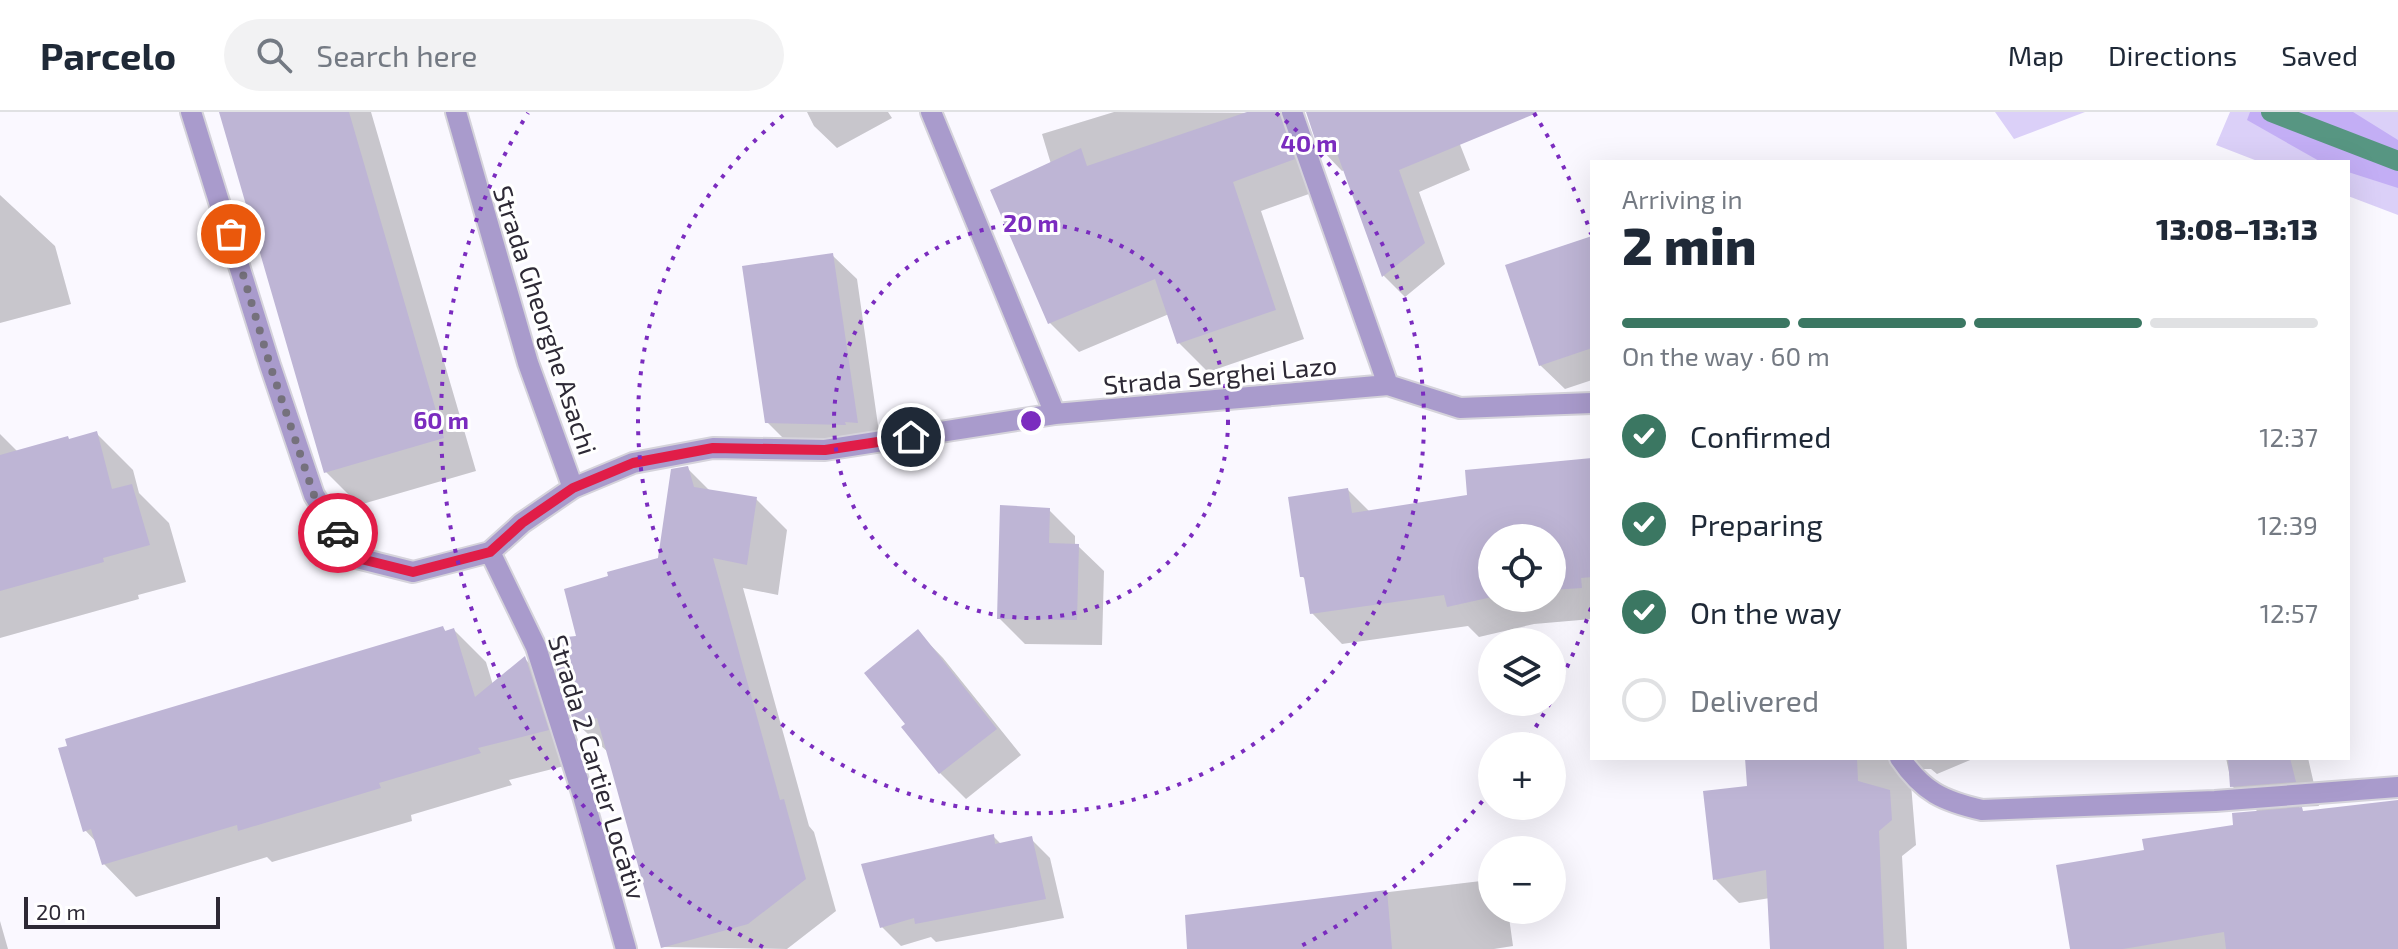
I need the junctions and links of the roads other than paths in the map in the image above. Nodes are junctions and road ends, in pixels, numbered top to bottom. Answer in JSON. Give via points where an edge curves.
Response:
{"nodes":[{"id":1,"x":191,"y":112,"type":"edge"},
{"id":2,"x":456,"y":112,"type":"edge"},
{"id":3,"x":931,"y":112,"type":"edge"},
{"id":4,"x":1292,"y":112,"type":"edge"},
{"id":5,"x":1388,"y":385,"type":"junction"},
{"id":6,"x":1590,"y":403,"type":"edge"},
{"id":7,"x":1055,"y":414,"type":"junction"},
{"id":8,"x":573,"y":488,"type":"junction"},
{"id":9,"x":490,"y":552,"type":"junction"},
{"id":10,"x":1902,"y":760,"type":"edge"},
{"id":11,"x":2398,"y":787,"type":"edge"},
{"id":12,"x":626,"y":949,"type":"edge"}],
"edges":[{"from":1,"to":9,"type":"street","via":[[314,495],[353,557],[413,572]]},
{"from":2,"to":8,"type":"street","name":"Strada Gheorghe Asachi","via":[[528,363]]},
{"from":3,"to":7,"type":"street"},
{"from":4,"to":5,"type":"street","name":"Strada Serghei Lazo"},
{"from":5,"to":6,"type":"street","name":"Strada Serghei Lazo","via":[[1460,408]]},
{"from":5,"to":7,"type":"street","name":"Strada Serghei Lazo"},
{"from":7,"to":8,"type":"street","name":"Strada Serghei Lazo","via":[[825,450],[713,448],[633,463]]},
{"from":8,"to":9,"type":"street","name":"Strada Gheorghe Asachi"},
{"from":9,"to":12,"type":"street","name":"Strada 2 Cartier Locativ","via":[[536,647]]},
{"from":10,"to":11,"type":"street","via":[[1929,792],[1982,810]]}]}
